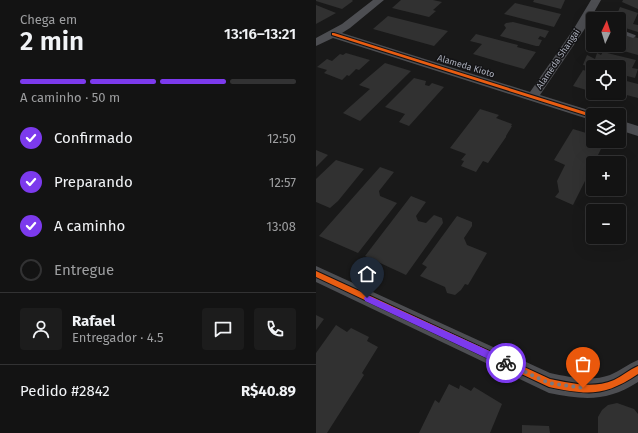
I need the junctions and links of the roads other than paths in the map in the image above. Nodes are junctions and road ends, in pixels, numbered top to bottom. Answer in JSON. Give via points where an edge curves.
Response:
{"nodes":[{"id":1,"x":379,"y":0,"type":"edge"},
{"id":2,"x":596,"y":0,"type":"edge"},
{"id":3,"x":592,"y":12,"type":"edge"},
{"id":4,"x":586,"y":26,"type":"edge"},
{"id":5,"x":333,"y":34,"type":"junction"},
{"id":6,"x":626,"y":34,"type":"edge"},
{"id":7,"x":633,"y":36,"type":"dead end"},
{"id":8,"x":316,"y":43,"type":"edge"},
{"id":9,"x":533,"y":96,"type":"junction"},
{"id":10,"x":586,"y":114,"type":"edge"},
{"id":11,"x":626,"y":127,"type":"edge"},
{"id":12,"x":638,"y":131,"type":"edge"},
{"id":13,"x":316,"y":274,"type":"edge"},
{"id":14,"x":638,"y":370,"type":"edge"}],
"edges":[{"from":1,"to":5,"type":"street"},
{"from":2,"to":3,"type":"street","name":"Alameda Shangai"},
{"from":4,"to":9,"type":"street","name":"Alameda Shangai"},
{"from":5,"to":8,"type":"street"},
{"from":5,"to":9,"type":"street","name":"Alameda Kioto"},
{"from":6,"to":7,"type":"lane"},
{"from":9,"to":10,"type":"street","name":"Alameda Kioto"},
{"from":11,"to":12,"type":"street"},
{"from":13,"to":14,"type":"street","via":[[549,383],[594,389],[615,385]]}]}
